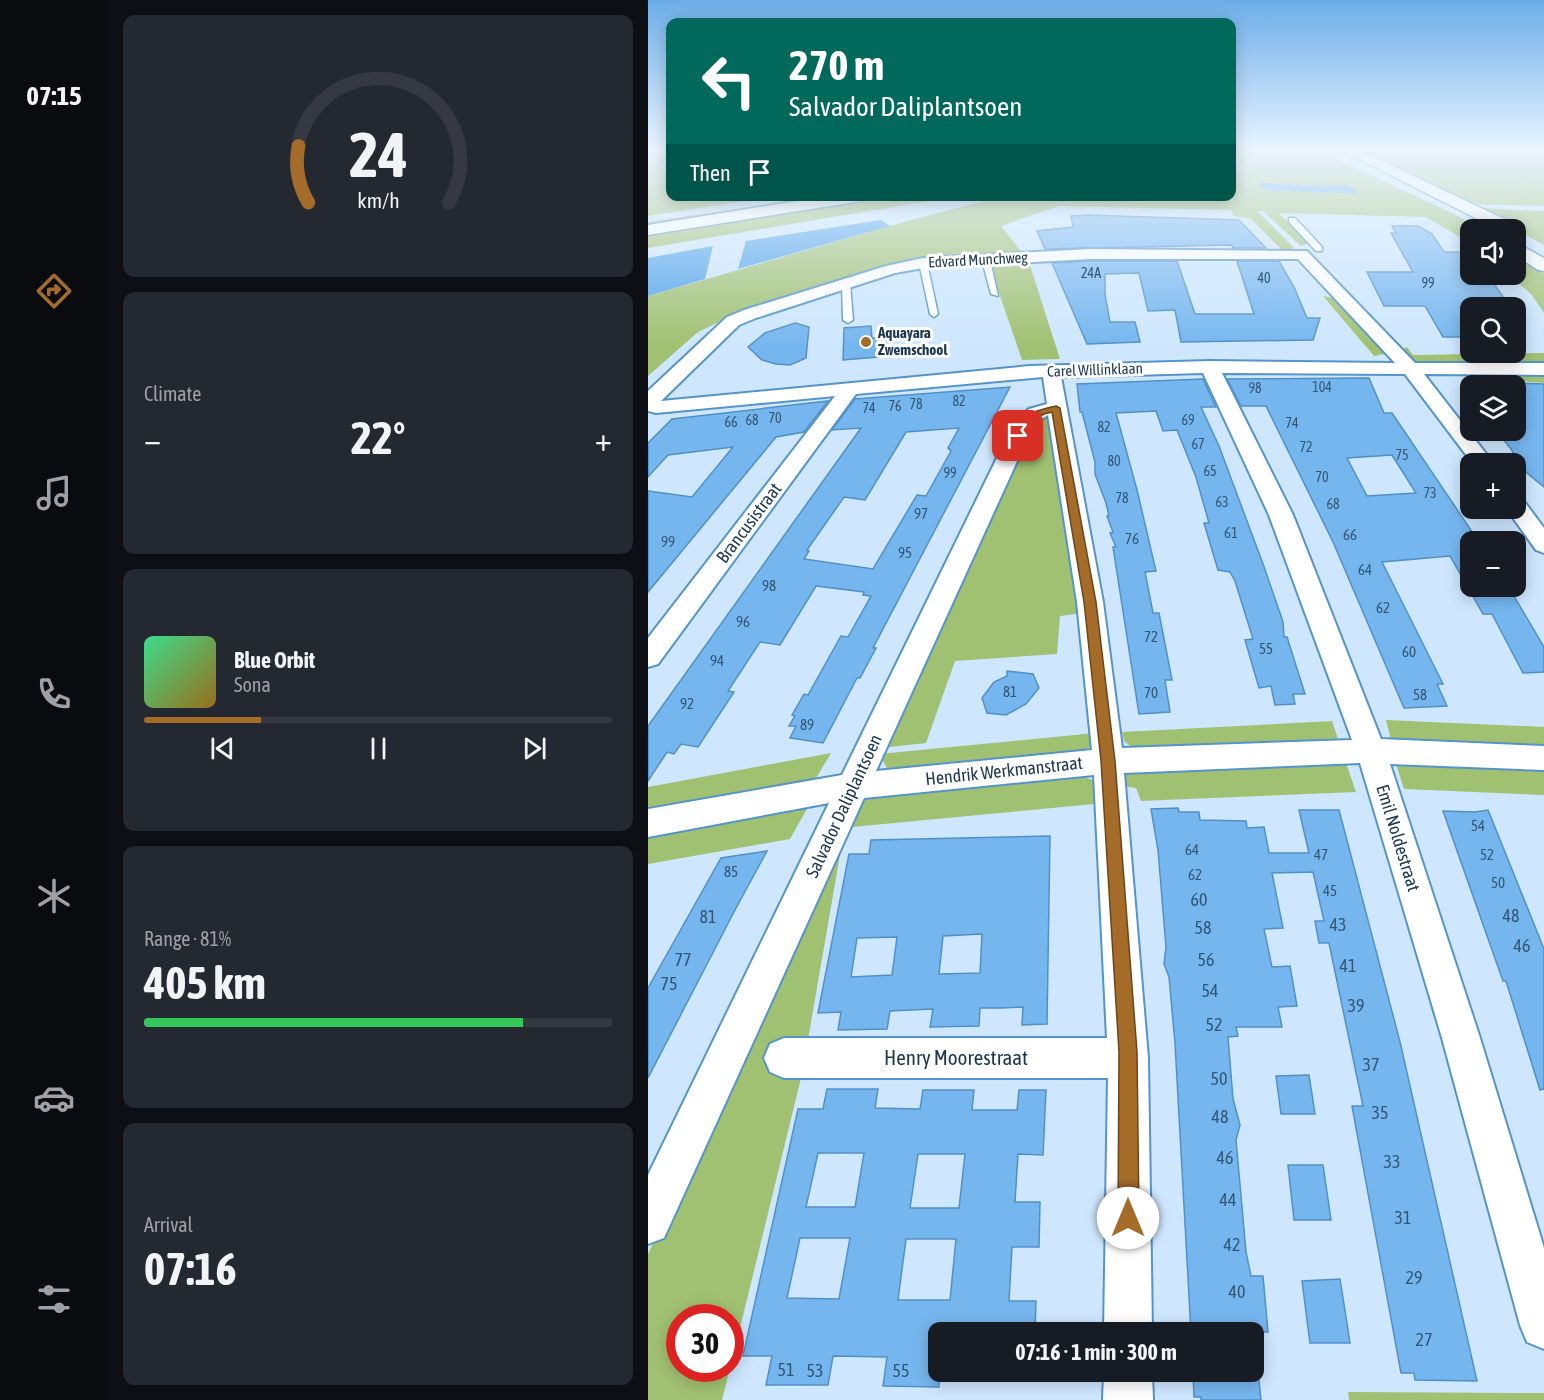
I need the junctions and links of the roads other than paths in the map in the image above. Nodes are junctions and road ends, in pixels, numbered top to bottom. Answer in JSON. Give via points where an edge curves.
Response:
{"nodes":[{"id":1,"x":671,"y":215,"type":"edge"},
{"id":2,"x":740,"y":215,"type":"edge"},
{"id":3,"x":648,"y":219,"type":"edge"},
{"id":4,"x":1292,"y":220,"type":"dead end"},
{"id":5,"x":648,"y":230,"type":"edge"},
{"id":6,"x":1526,"y":237,"type":"edge"},
{"id":7,"x":1544,"y":248,"type":"edge"},
{"id":8,"x":1319,"y":249,"type":"dead end"},
{"id":9,"x":1526,"y":254,"type":"edge"},
{"id":10,"x":986,"y":260,"type":"junction"},
{"id":11,"x":919,"y":264,"type":"junction"},
{"id":12,"x":1544,"y":266,"type":"edge"},
{"id":13,"x":846,"y":283,"type":"junction"},
{"id":14,"x":995,"y":294,"type":"dead end"},
{"id":15,"x":924,"y":313,"type":"dead end"},
{"id":16,"x":934,"y":314,"type":"dead end"},
{"id":17,"x":848,"y":320,"type":"dead end"},
{"id":18,"x":1210,"y":367,"type":"junction"},
{"id":19,"x":1409,"y":367,"type":"junction"},
{"id":20,"x":1544,"y":369,"type":"edge"},
{"id":21,"x":1051,"y":371,"type":"junction"},
{"id":22,"x":850,"y":389,"type":"junction"},
{"id":23,"x":648,"y":404,"type":"edge"},
{"id":24,"x":1056,"y":408,"type":"junction"},
{"id":25,"x":1475,"y":453,"type":"edge"},
{"id":26,"x":1526,"y":518,"type":"edge"},
{"id":27,"x":1540,"y":534,"type":"edge"},
{"id":28,"x":648,"y":657,"type":"edge"},
{"id":29,"x":1371,"y":751,"type":"junction"},
{"id":30,"x":1544,"y":758,"type":"edge"},
{"id":31,"x":1108,"y":761,"type":"junction"},
{"id":32,"x":854,"y":786,"type":"junction"},
{"id":33,"x":648,"y":823,"type":"edge"},
{"id":34,"x":784,"y":1058,"type":"dead end"},
{"id":35,"x":1128,"y":1058,"type":"junction"},
{"id":36,"x":648,"y":1222,"type":"edge"},
{"id":37,"x":1128,"y":1322,"type":"edge"},
{"id":38,"x":1544,"y":1325,"type":"edge"},
{"id":39,"x":1128,"y":1382,"type":"edge"},
{"id":40,"x":1128,"y":1400,"type":"edge"}],
"edges":[{"from":1,"to":3,"type":"main road"},
{"from":2,"to":5,"type":"main road"},
{"from":4,"to":8,"type":"lane"},
{"from":6,"to":7,"type":"main road"},
{"from":9,"to":12,"type":"main road"},
{"from":10,"to":11,"type":"street","name":"Edvard Munchweg"},
{"from":10,"to":14,"type":"lane"},
{"from":10,"to":19,"type":"street","name":"Edvard Munchweg","via":[[1091,254],[1302,254]]},
{"from":11,"to":13,"type":"street","name":"Edvard Munchweg"},
{"from":11,"to":15,"type":"lane"},
{"from":11,"to":16,"type":"lane"},
{"from":13,"to":17,"type":"lane"},
{"from":13,"to":23,"type":"street","name":"Edvard Munchweg","via":[[733,321]]},
{"from":18,"to":19,"type":"street","name":"Carel Willinklaan"},
{"from":18,"to":21,"type":"street","name":"Carel Willinklaan"},
{"from":18,"to":29,"type":"street","name":"Emil Noldestraat","via":[[1281,515]]},
{"from":19,"to":20,"type":"street","name":"Carel Willinklaan"},
{"from":19,"to":25,"type":"street","name":"Edvard Munchweg"},
{"from":21,"to":22,"type":"street","name":"Carel Willinklaan"},
{"from":21,"to":24,"type":"street"},
{"from":22,"to":23,"type":"street","name":"Carel Willinklaan","via":[[656,407]]},
{"from":22,"to":28,"type":"street","name":"Brancusistraat"},
{"from":24,"to":31,"type":"street","via":[[1090,602]]},
{"from":24,"to":32,"type":"street","name":"Salvador Daliplantsoen","via":[[1042,410],[1025,421]]},
{"from":26,"to":27,"type":"street"},
{"from":29,"to":30,"type":"street","name":"Hendrik Werkmanstraat"},
{"from":29,"to":31,"type":"street","name":"Hendrik Werkmanstraat"},
{"from":29,"to":38,"type":"street","name":"Emil Noldestraat","via":[[1461,1038]]},
{"from":31,"to":32,"type":"street","name":"Hendrik Werkmanstraat"},
{"from":31,"to":35,"type":"street"},
{"from":32,"to":33,"type":"street","name":"Hendrik Werkmanstraat"},
{"from":32,"to":36,"type":"street","name":"Salvador Daliplantsoen"},
{"from":34,"to":35,"type":"street","name":"Henry Moorestraat"},
{"from":35,"to":37,"type":"street"},
{"from":39,"to":40,"type":"street"}]}
